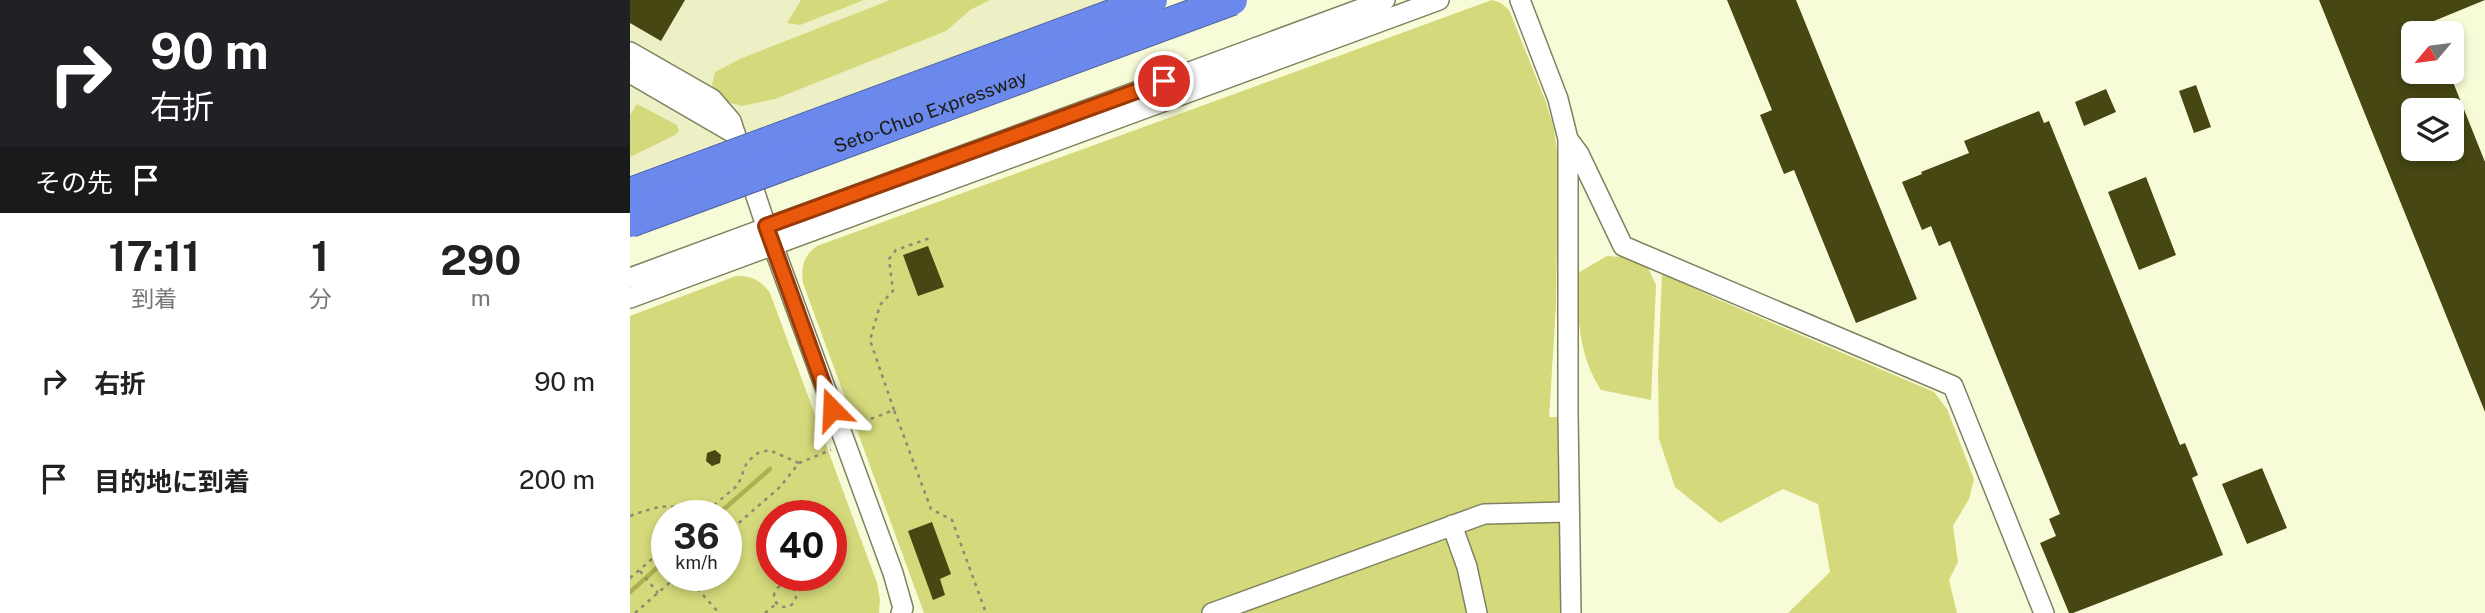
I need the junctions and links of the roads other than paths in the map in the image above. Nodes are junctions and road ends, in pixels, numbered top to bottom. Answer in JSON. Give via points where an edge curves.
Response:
{"nodes":[{"id":1,"x":1152,"y":0,"type":"edge"},
{"id":2,"x":1232,"y":0,"type":"edge"},
{"id":3,"x":1385,"y":0,"type":"edge"},
{"id":4,"x":1439,"y":0,"type":"edge"},
{"id":5,"x":1520,"y":0,"type":"edge"},
{"id":6,"x":630,"y":52,"type":"edge"},
{"id":7,"x":630,"y":73,"type":"edge"},
{"id":8,"x":630,"y":88,"type":"edge"},
{"id":9,"x":736,"y":135,"type":"junction"},
{"id":10,"x":1568,"y":139,"type":"junction"},
{"id":11,"x":630,"y":193,"type":"edge"},
{"id":12,"x":630,"y":222,"type":"edge"},
{"id":13,"x":769,"y":236,"type":"junction"},
{"id":14,"x":630,"y":278,"type":"edge"},
{"id":15,"x":630,"y":298,"type":"edge"},
{"id":16,"x":1569,"y":512,"type":"junction"},
{"id":17,"x":1452,"y":525,"type":"junction"},
{"id":18,"x":901,"y":613,"type":"edge"},
{"id":19,"x":1212,"y":613,"type":"edge"},
{"id":20,"x":1477,"y":613,"type":"edge"},
{"id":21,"x":1571,"y":613,"type":"edge"},
{"id":22,"x":2044,"y":613,"type":"edge"}],
"edges":[{"from":1,"to":11,"type":"highway","name":"Seto-Chuo Expressway","bridge":true},
{"from":2,"to":12,"type":"highway","name":"Seto-Chuo Expressway","bridge":true},
{"from":3,"to":13,"type":"street"},
{"from":4,"to":13,"type":"street"},
{"from":5,"to":10,"type":"street","via":[[1558,99]]},
{"from":6,"to":9,"type":"street","via":[[712,99],[731,121]]},
{"from":7,"to":9,"type":"street"},
{"from":8,"to":9,"type":"street","via":[[695,124]]},
{"from":9,"to":13,"type":"street"},
{"from":10,"to":16,"type":"street"},
{"from":10,"to":22,"type":"street","via":[[1623,246],[1953,386]]},
{"from":13,"to":14,"type":"street"},
{"from":13,"to":15,"type":"street"},
{"from":13,"to":18,"type":"street","via":[[893,573]]},
{"from":16,"to":17,"type":"street","via":[[1484,514]]},
{"from":16,"to":21,"type":"street"},
{"from":17,"to":19,"type":"street"},
{"from":17,"to":20,"type":"street"}]}
